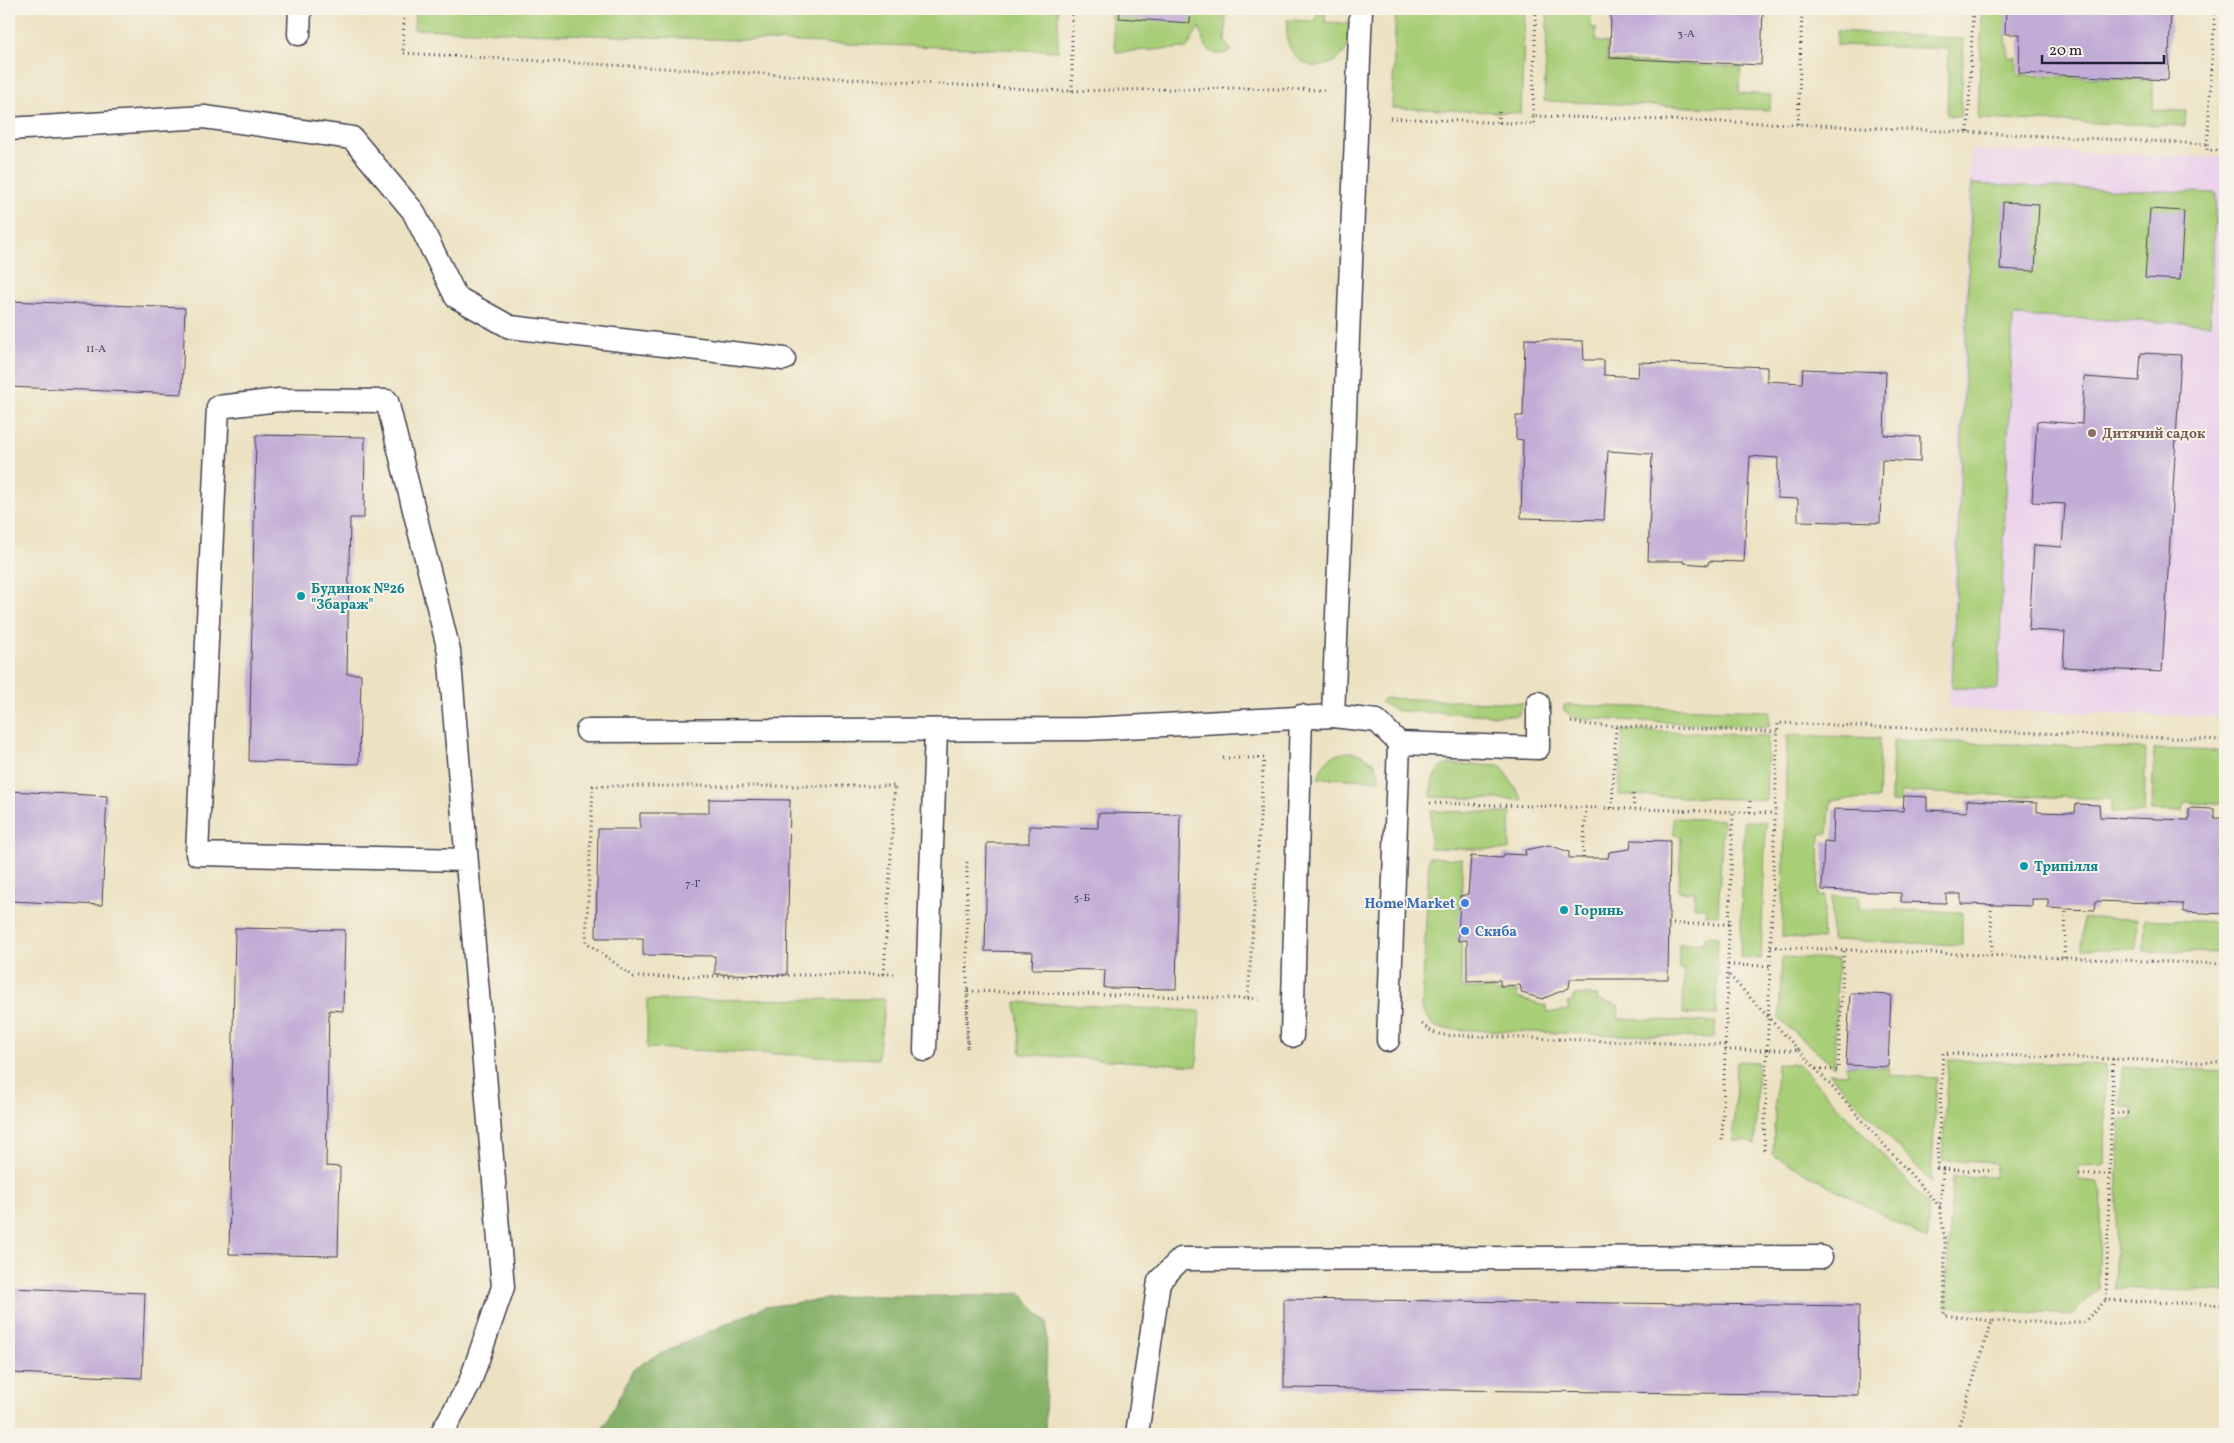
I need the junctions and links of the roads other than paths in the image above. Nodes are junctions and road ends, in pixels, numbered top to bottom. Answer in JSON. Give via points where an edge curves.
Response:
{"nodes":[{"id":1,"x":300,"y":9,"type":"edge"},
{"id":2,"x":1361,"y":9,"type":"edge"},
{"id":3,"x":299,"y":34,"type":"dead end"},
{"id":4,"x":9,"y":129,"type":"edge"},
{"id":5,"x":784,"y":359,"type":"dead end"},
{"id":6,"x":1538,"y":704,"type":"dead end"},
{"id":7,"x":1301,"y":716,"type":"junction"},
{"id":8,"x":1333,"y":716,"type":"junction"},
{"id":9,"x":936,"y":730,"type":"junction"},
{"id":10,"x":588,"y":731,"type":"dead end"},
{"id":11,"x":1398,"y":743,"type":"junction"},
{"id":12,"x":466,"y":860,"type":"junction"},
{"id":13,"x":1292,"y":1036,"type":"dead end"},
{"id":14,"x":1388,"y":1040,"type":"dead end"},
{"id":15,"x":925,"y":1050,"type":"dead end"},
{"id":16,"x":1821,"y":1257,"type":"dead end"},
{"id":17,"x":441,"y":1434,"type":"edge"},
{"id":18,"x":1137,"y":1434,"type":"edge"}],
"edges":[{"from":1,"to":3,"type":"lane"},
{"from":2,"to":8,"type":"lane"},
{"from":4,"to":5,"type":"lane","via":[[204,117],[352,138],[413,211],[456,296],[510,327]]},
{"from":6,"to":11,"type":"lane","via":[[1538,748]]},
{"from":7,"to":8,"type":"lane"},
{"from":7,"to":9,"type":"lane","via":[[1088,728]]},
{"from":7,"to":13,"type":"lane"},
{"from":8,"to":11,"type":"lane","via":[[1377,721]]},
{"from":9,"to":10,"type":"lane"},
{"from":9,"to":15,"type":"lane"},
{"from":11,"to":14,"type":"lane"},
{"from":12,"to":12,"type":"lane","via":[[449,651],[387,401],[279,400],[218,407],[197,854]]},
{"from":12,"to":17,"type":"lane","via":[[503,1288],[470,1384]]},
{"from":16,"to":18,"type":"lane","via":[[1181,1259],[1159,1282]]}]}
